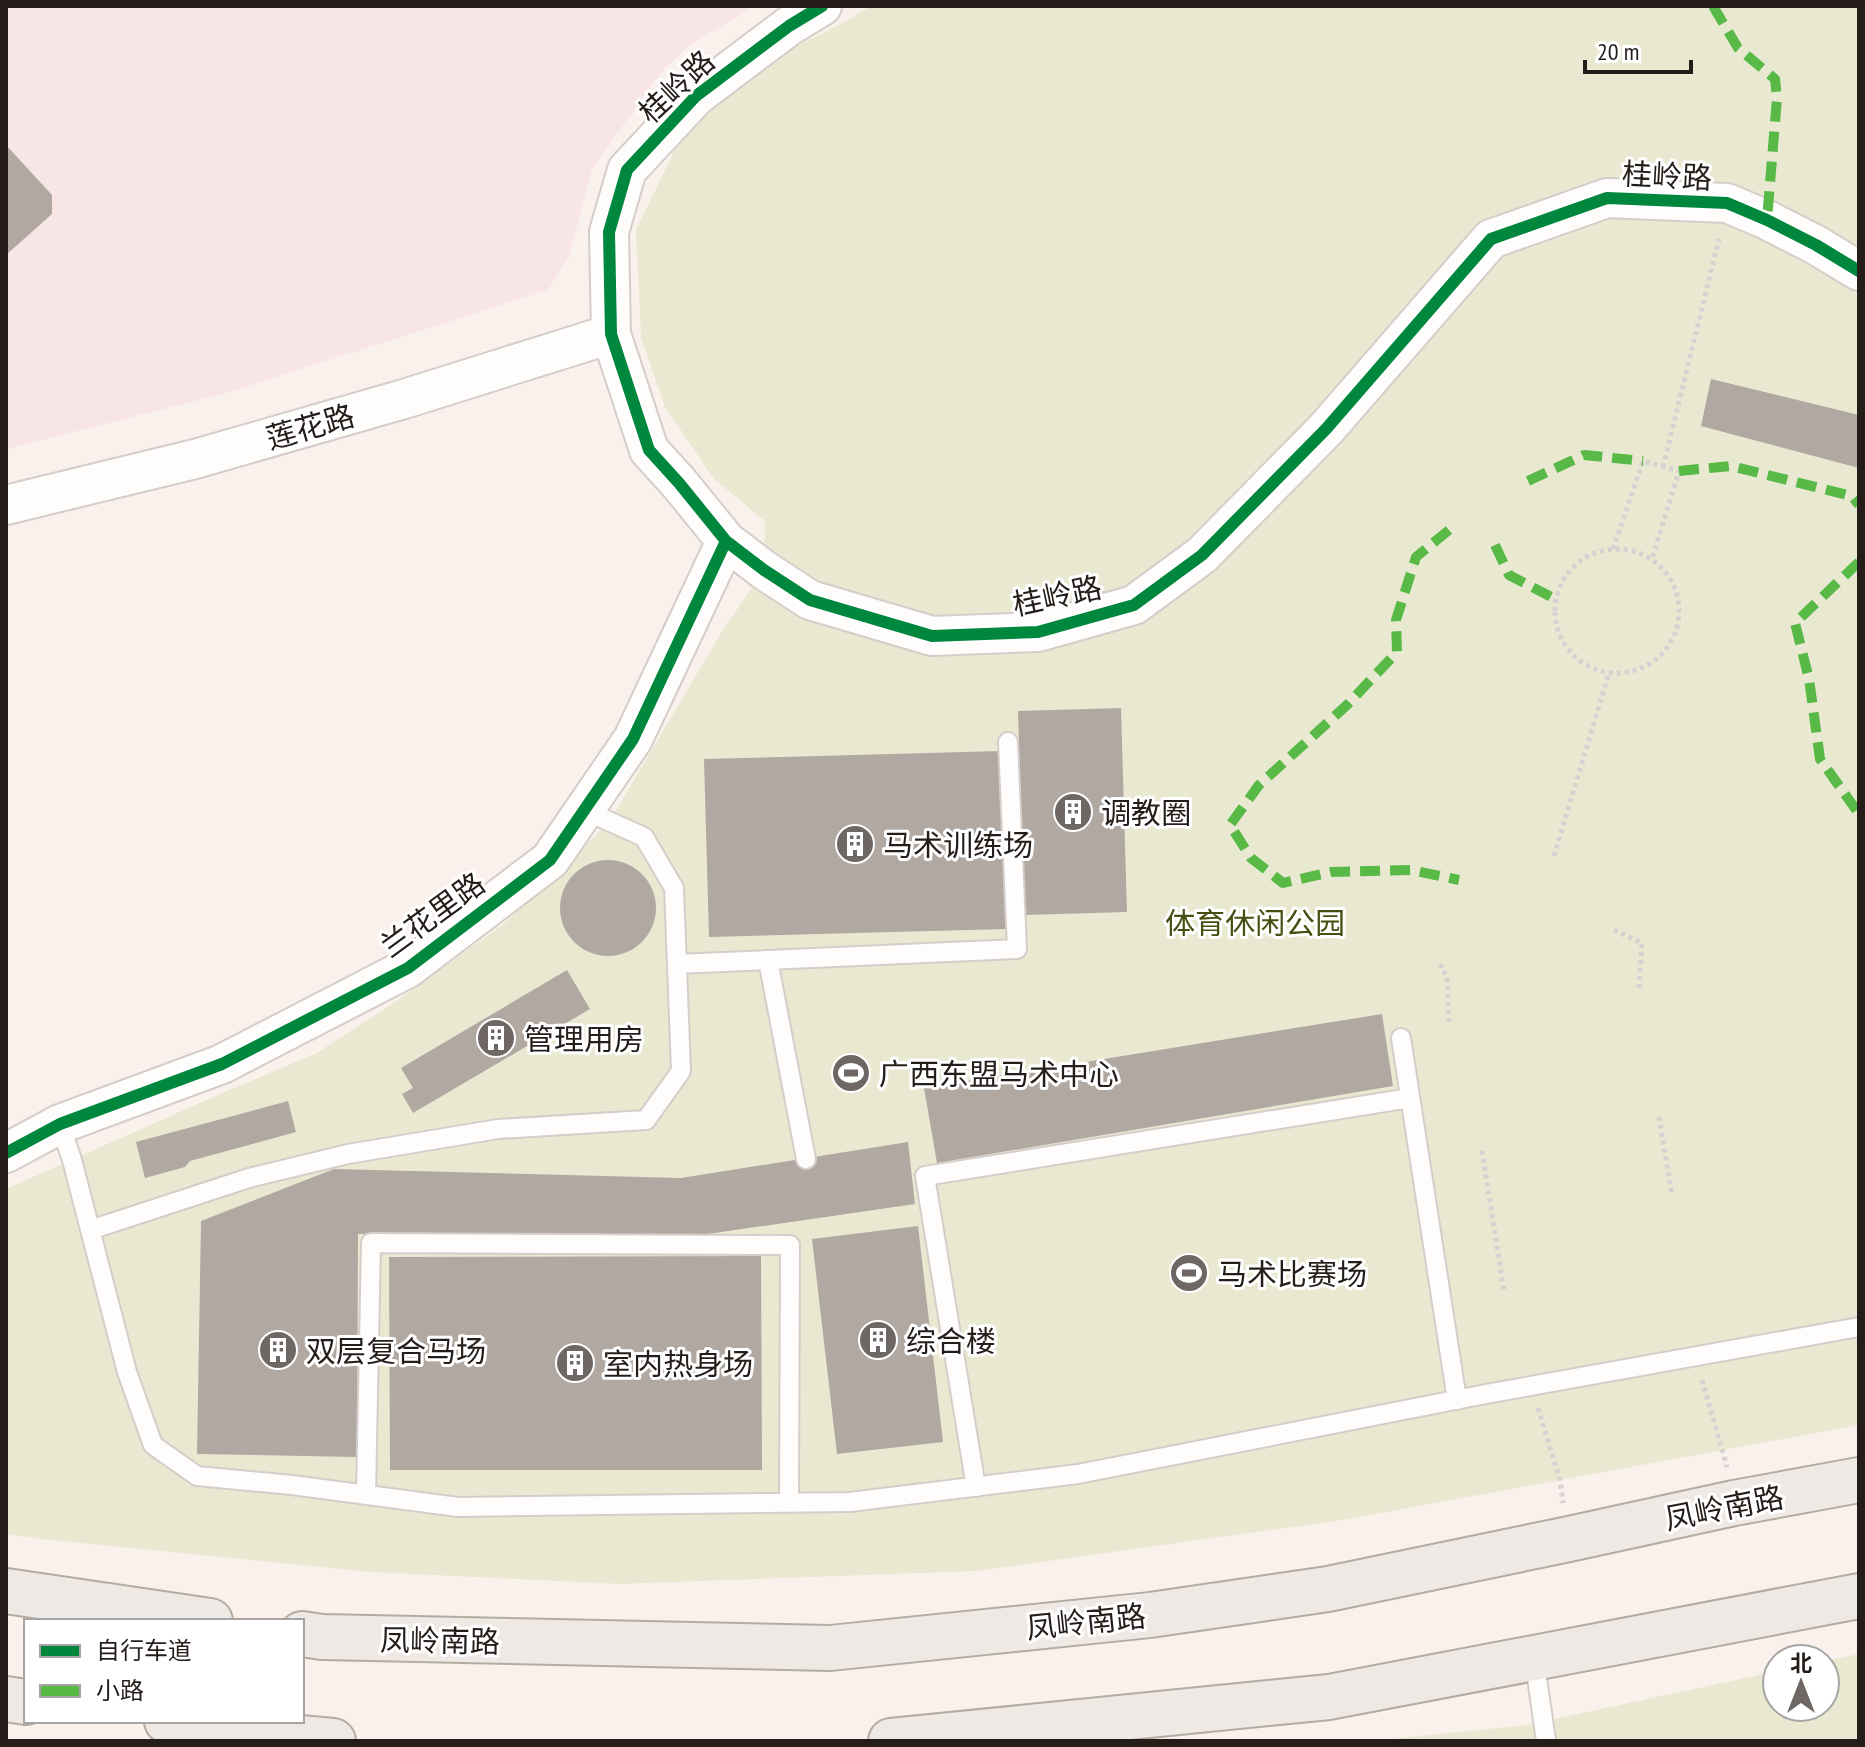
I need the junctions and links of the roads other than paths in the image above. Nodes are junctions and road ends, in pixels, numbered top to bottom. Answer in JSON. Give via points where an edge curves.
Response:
{"nodes":[{"id":1,"x":822,"y":6,"type":"edge"},
{"id":2,"x":1859,"y":271,"type":"edge"},
{"id":3,"x":611,"y":334,"type":"junction"},
{"id":4,"x":6,"y":505,"type":"edge"},
{"id":5,"x":726,"y":541,"type":"junction"},
{"id":6,"x":1008,"y":742,"type":"dead end"},
{"id":7,"x":584,"y":810,"type":"junction"},
{"id":8,"x":768,"y":960,"type":"junction"},
{"id":9,"x":677,"y":964,"type":"junction"},
{"id":10,"x":1401,"y":1038,"type":"dead end"},
{"id":11,"x":1410,"y":1098,"type":"junction"},
{"id":12,"x":60,"y":1124,"type":"junction"},
{"id":13,"x":6,"y":1153,"type":"edge"},
{"id":14,"x":806,"y":1159,"type":"dead end"},
{"id":15,"x":90,"y":1230,"type":"junction"},
{"id":16,"x":1859,"y":1327,"type":"edge"},
{"id":17,"x":1457,"y":1400,"type":"junction"},
{"id":18,"x":1859,"y":1480,"type":"edge"},
{"id":19,"x":976,"y":1487,"type":"junction"},
{"id":20,"x":366,"y":1495,"type":"junction"},
{"id":21,"x":789,"y":1503,"type":"junction"},
{"id":22,"x":6,"y":1591,"type":"edge"},
{"id":23,"x":1859,"y":1596,"type":"edge"},
{"id":24,"x":196,"y":1619,"type":"edge"},
{"id":25,"x":304,"y":1634,"type":"edge"},
{"id":26,"x":1534,"y":1657,"type":"junction"},
{"id":27,"x":182,"y":1723,"type":"edge"},
{"id":28,"x":333,"y":1741,"type":"edge"},
{"id":29,"x":891,"y":1741,"type":"edge"},
{"id":30,"x":1546,"y":1741,"type":"edge"}],
"edges":[{"from":1,"to":3,"type":"street","name":"桂岭路","via":[[696,96],[627,170],[609,232]]},
{"from":2,"to":5,"type":"street","name":"桂岭路","via":[[1727,203],[1607,198],[1491,239],[1316,440],[1202,555],[1134,605],[1038,632],[932,636],[810,600]]},
{"from":3,"to":4,"type":"street","name":"莲花路","via":[[195,459]]},
{"from":3,"to":5,"type":"street","name":"桂岭路","via":[[649,450]]},
{"from":5,"to":7,"type":"street","name":"兰花里路","via":[[633,739]]},
{"from":6,"to":8,"type":"lane","via":[[1017,949]]},
{"from":7,"to":9,"type":"lane","via":[[644,837],[674,888]]},
{"from":7,"to":12,"type":"street","name":"兰花里路","via":[[550,860],[408,968],[222,1064]]},
{"from":8,"to":9,"type":"lane"},
{"from":8,"to":14,"type":"lane"},
{"from":9,"to":15,"type":"lane","via":[[681,1071],[646,1120],[498,1129],[348,1154],[249,1178]]},
{"from":10,"to":11,"type":"lane"},
{"from":11,"to":17,"type":"lane"},
{"from":11,"to":19,"type":"lane","via":[[925,1176]]},
{"from":12,"to":13,"type":"street","name":"兰花里路"},
{"from":12,"to":15,"type":"lane"},
{"from":15,"to":20,"type":"lane","via":[[127,1372],[153,1445],[197,1476]]},
{"from":16,"to":17,"type":"lane"},
{"from":17,"to":19,"type":"lane","via":[[1078,1474]]},
{"from":18,"to":25,"type":"main road","name":"凤岭南路","via":[[1328,1589],[1165,1613],[830,1648]]},
{"from":19,"to":21,"type":"lane","via":[[850,1502]]},
{"from":20,"to":21,"type":"lane","via":[[458,1507]]},
{"from":20,"to":21,"type":"lane","via":[[371,1243],[790,1245]]},
{"from":22,"to":24,"type":"main road"},
{"from":23,"to":26,"type":"main road"},
{"from":26,"to":29,"type":"main road","via":[[1329,1697]]},
{"from":26,"to":30,"type":"lane"},
{"from":27,"to":28,"type":"main road"}]}
